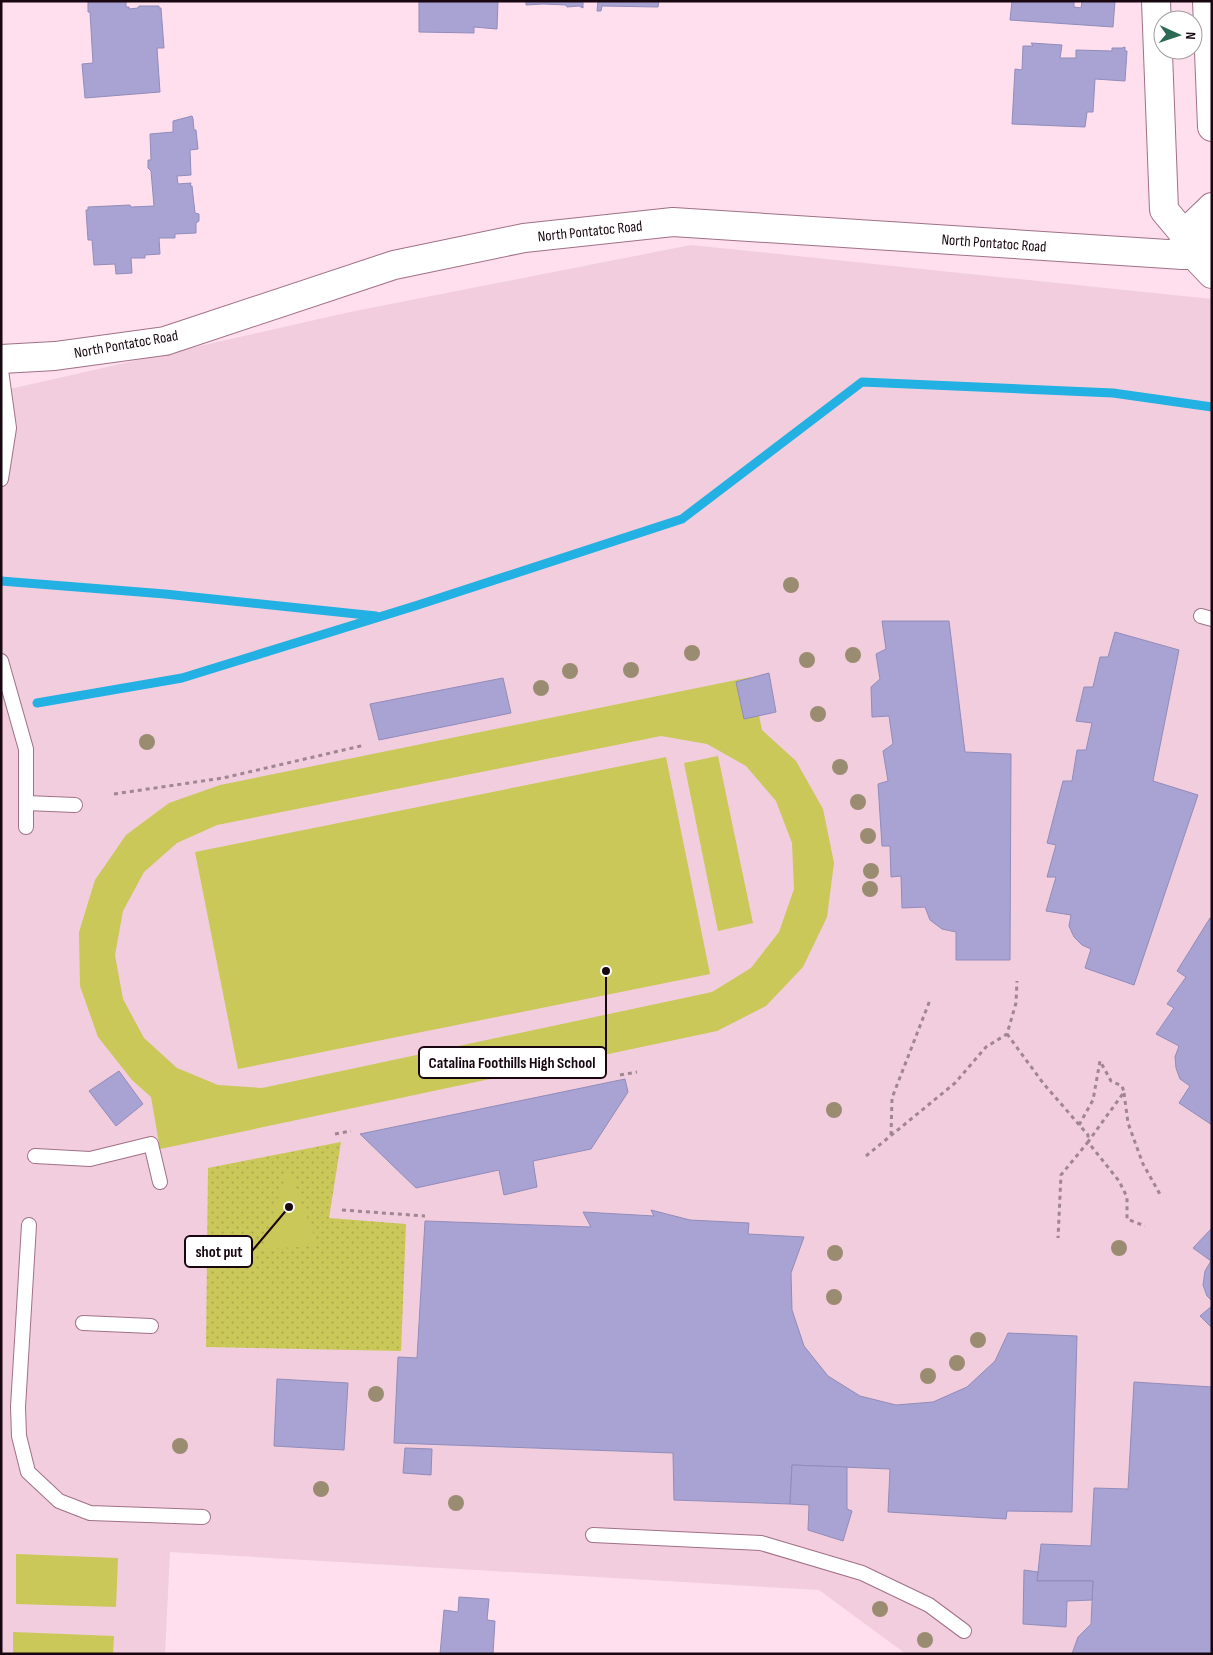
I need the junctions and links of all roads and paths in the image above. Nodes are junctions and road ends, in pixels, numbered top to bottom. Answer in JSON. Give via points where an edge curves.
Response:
{"nodes":[{"id":1,"x":1156,"y":1,"type":"edge"},
{"id":2,"x":1207,"y":1,"type":"edge"},
{"id":3,"x":1212,"y":127,"type":"edge"},
{"id":4,"x":1212,"y":207,"type":"edge"},
{"id":5,"x":1197,"y":252,"type":"edge"},
{"id":6,"x":1,"y":359,"type":"edge"},
{"id":7,"x":1,"y":370,"type":"edge"},
{"id":8,"x":1,"y":479,"type":"edge"},
{"id":9,"x":1,"y":662,"type":"edge"},
{"id":10,"x":365,"y":745,"type":"dead end"},
{"id":11,"x":114,"y":794,"type":"dead end"},
{"id":12,"x":26,"y":803,"type":"junction"},
{"id":13,"x":75,"y":805,"type":"dead end"},
{"id":14,"x":26,"y":827,"type":"dead end"},
{"id":15,"x":1017,"y":981,"type":"dead end"},
{"id":16,"x":930,"y":1000,"type":"dead end"},
{"id":17,"x":1007,"y":1034,"type":"junction"},
{"id":18,"x":637,"y":1072,"type":"dead end"},
{"id":19,"x":620,"y":1075,"type":"dead end"},
{"id":20,"x":1124,"y":1092,"type":"junction"},
{"id":21,"x":1079,"y":1125,"type":"junction"},
{"id":22,"x":351,"y":1131,"type":"dead end"},
{"id":23,"x":335,"y":1134,"type":"dead end"},
{"id":24,"x":890,"y":1135,"type":"junction"},
{"id":25,"x":1088,"y":1142,"type":"junction"},
{"id":26,"x":35,"y":1156,"type":"dead end"},
{"id":27,"x":866,"y":1156,"type":"dead end"},
{"id":28,"x":160,"y":1182,"type":"dead end"},
{"id":29,"x":1161,"y":1196,"type":"dead end"},
{"id":30,"x":342,"y":1210,"type":"dead end"},
{"id":31,"x":425,"y":1216,"type":"dead end"},
{"id":32,"x":29,"y":1225,"type":"dead end"},
{"id":33,"x":1145,"y":1226,"type":"dead end"},
{"id":34,"x":1058,"y":1238,"type":"dead end"},
{"id":35,"x":82,"y":1323,"type":"dead end"},
{"id":36,"x":151,"y":1326,"type":"dead end"},
{"id":37,"x":203,"y":1517,"type":"dead end"},
{"id":38,"x":593,"y":1536,"type":"dead end"},
{"id":39,"x":964,"y":1631,"type":"dead end"}],
"edges":[{"from":1,"to":5,"type":"street","via":[[1164,210]]},
{"from":2,"to":3,"type":"street"},
{"from":4,"to":5,"type":"street"},
{"from":5,"to":6,"type":"street","name":"North Pontatoc Road","via":[[672,222],[524,238],[394,265],[165,341],[55,356]]},
{"from":7,"to":8,"type":"lane","via":[[9,428]]},
{"from":9,"to":12,"type":"lane","via":[[26,749]]},
{"from":10,"to":11,"type":"path","via":[[223,778]]},
{"from":12,"to":13,"type":"lane"},
{"from":12,"to":14,"type":"lane"},
{"from":15,"to":17,"type":"path","via":[[1016,1003]]},
{"from":16,"to":24,"type":"path","via":[[892,1098]]},
{"from":17,"to":21,"type":"path"},
{"from":17,"to":24,"type":"path","via":[[986,1047],[955,1083]]},
{"from":18,"to":19,"type":"path"},
{"from":20,"to":21,"type":"path","via":[[1122,1086],[1112,1081],[1100,1061],[1093,1100]]},
{"from":20,"to":25,"type":"path"},
{"from":20,"to":29,"type":"path","via":[[1128,1123],[1143,1164]]},
{"from":21,"to":25,"type":"path","via":[[1088,1135]]},
{"from":22,"to":23,"type":"path"},
{"from":24,"to":27,"type":"path"},
{"from":25,"to":33,"type":"path","via":[[1119,1181],[1127,1197],[1127,1219]]},
{"from":25,"to":34,"type":"path","via":[[1062,1175]]},
{"from":26,"to":28,"type":"lane","via":[[90,1159],[150,1144]]},
{"from":30,"to":31,"type":"path"},
{"from":32,"to":37,"type":"lane","via":[[18,1407],[19,1436],[28,1472],[59,1502],[90,1513]]},
{"from":35,"to":36,"type":"lane"},
{"from":38,"to":39,"type":"lane","via":[[761,1543],[862,1574],[929,1605]]}]}
